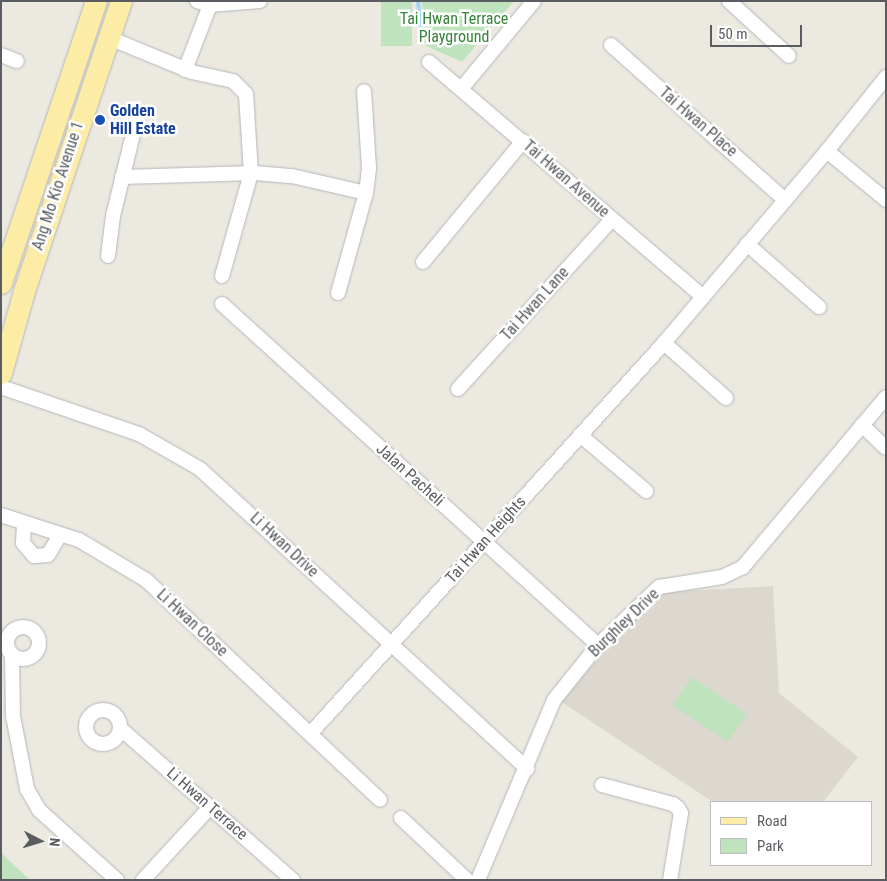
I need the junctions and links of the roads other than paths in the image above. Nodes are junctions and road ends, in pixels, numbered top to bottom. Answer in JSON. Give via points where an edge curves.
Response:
{"nodes":[{"id":1,"x":96,"y":1,"type":"edge"},
{"id":2,"x":121,"y":1,"type":"edge"},
{"id":3,"x":260,"y":1,"type":"edge"},
{"id":4,"x":534,"y":1,"type":"edge"},
{"id":5,"x":729,"y":1,"type":"edge"},
{"id":6,"x":203,"y":3,"type":"edge"},
{"id":7,"x":108,"y":37,"type":"junction"},
{"id":8,"x":611,"y":45,"type":"dead end"},
{"id":9,"x":1,"y":55,"type":"edge"},
{"id":10,"x":789,"y":56,"type":"dead end"},
{"id":11,"x":17,"y":61,"type":"dead end"},
{"id":12,"x":429,"y":62,"type":"dead end"},
{"id":13,"x":185,"y":70,"type":"junction"},
{"id":14,"x":886,"y":77,"type":"edge"},
{"id":15,"x":461,"y":89,"type":"junction"},
{"id":16,"x":364,"y":91,"type":"dead end"},
{"id":17,"x":137,"y":118,"type":"dead end"},
{"id":18,"x":523,"y":141,"type":"junction"},
{"id":19,"x":828,"y":151,"type":"junction"},
{"id":20,"x":251,"y":173,"type":"junction"},
{"id":21,"x":122,"y":176,"type":"junction"},
{"id":22,"x":366,"y":193,"type":"junction"},
{"id":23,"x":785,"y":200,"type":"junction"},
{"id":24,"x":886,"y":200,"type":"edge"},
{"id":25,"x":612,"y":219,"type":"junction"},
{"id":26,"x":747,"y":244,"type":"junction"},
{"id":27,"x":108,"y":256,"type":"dead end"},
{"id":28,"x":423,"y":262,"type":"dead end"},
{"id":29,"x":222,"y":276,"type":"dead end"},
{"id":30,"x":1,"y":283,"type":"edge"},
{"id":31,"x":338,"y":294,"type":"dead end"},
{"id":32,"x":703,"y":297,"type":"junction"},
{"id":33,"x":222,"y":304,"type":"dead end"},
{"id":34,"x":819,"y":307,"type":"dead end"},
{"id":35,"x":664,"y":343,"type":"junction"},
{"id":36,"x":1,"y":373,"type":"edge"},
{"id":37,"x":1,"y":387,"type":"edge"},
{"id":38,"x":458,"y":389,"type":"dead end"},
{"id":39,"x":886,"y":397,"type":"edge"},
{"id":40,"x":726,"y":398,"type":"dead end"},
{"id":41,"x":862,"y":425,"type":"junction"},
{"id":42,"x":580,"y":435,"type":"junction"},
{"id":43,"x":886,"y":448,"type":"edge"},
{"id":44,"x":646,"y":491,"type":"dead end"},
{"id":45,"x":1,"y":515,"type":"edge"},
{"id":46,"x":24,"y":524,"type":"junction"},
{"id":47,"x":60,"y":535,"type":"junction"},
{"id":48,"x":486,"y":541,"type":"junction"},
{"id":49,"x":598,"y":645,"type":"junction"},
{"id":50,"x":393,"y":646,"type":"junction"},
{"id":51,"x":12,"y":654,"type":"dead end"},
{"id":52,"x":121,"y":729,"type":"dead end"},
{"id":53,"x":310,"y":734,"type":"junction"},
{"id":54,"x":527,"y":769,"type":"junction"},
{"id":55,"x":602,"y":785,"type":"dead end"},
{"id":56,"x":380,"y":800,"type":"dead end"},
{"id":57,"x":212,"y":806,"type":"junction"},
{"id":58,"x":401,"y":818,"type":"dead end"},
{"id":59,"x":118,"y":880,"type":"edge"},
{"id":60,"x":143,"y":880,"type":"edge"},
{"id":61,"x":292,"y":880,"type":"edge"},
{"id":62,"x":467,"y":880,"type":"edge"},
{"id":63,"x":478,"y":880,"type":"edge"},
{"id":64,"x":670,"y":880,"type":"edge"}],
"edges":[{"from":1,"to":30,"type":"main road","name":"Ang Mo Kio Avenue 1"},
{"from":2,"to":7,"type":"main road","name":"Ang Mo Kio Avenue 1"},
{"from":3,"to":6,"type":"street"},
{"from":4,"to":15,"type":"street"},
{"from":5,"to":10,"type":"street"},
{"from":6,"to":13,"type":"street"},
{"from":7,"to":13,"type":"street"},
{"from":7,"to":36,"type":"main road","name":"Ang Mo Kio Avenue 1","via":[[24,291]]},
{"from":8,"to":23,"type":"street","name":"Tai Hwan Place"},
{"from":9,"to":11,"type":"street"},
{"from":12,"to":15,"type":"street","name":"Tai Hwan Avenue"},
{"from":13,"to":20,"type":"street","via":[[233,81],[244,89],[249,106]]},
{"from":14,"to":19,"type":"street","name":"Tai Hwan Heights"},
{"from":15,"to":18,"type":"street","name":"Tai Hwan Avenue"},
{"from":16,"to":22,"type":"street","via":[[369,168]]},
{"from":17,"to":21,"type":"street"},
{"from":18,"to":25,"type":"street","name":"Tai Hwan Avenue"},
{"from":18,"to":28,"type":"street"},
{"from":19,"to":23,"type":"street","name":"Tai Hwan Heights"},
{"from":19,"to":24,"type":"street"},
{"from":20,"to":21,"type":"street"},
{"from":20,"to":22,"type":"street","via":[[292,176]]},
{"from":20,"to":29,"type":"street"},
{"from":21,"to":27,"type":"street"},
{"from":22,"to":31,"type":"street"},
{"from":23,"to":26,"type":"street","name":"Tai Hwan Heights"},
{"from":25,"to":32,"type":"street","name":"Tai Hwan Avenue"},
{"from":25,"to":38,"type":"street","name":"Tai Hwan Lane"},
{"from":26,"to":32,"type":"street","name":"Tai Hwan Heights"},
{"from":26,"to":34,"type":"street"},
{"from":32,"to":35,"type":"street","name":"Tai Hwan Heights"},
{"from":33,"to":48,"type":"street","name":"Jalan Pacheli"},
{"from":35,"to":40,"type":"street"},
{"from":35,"to":42,"type":"street","name":"Tai Hwan Heights"},
{"from":37,"to":50,"type":"street","name":"Li Hwan Drive","via":[[122,427],[173,451],[216,483]]},
{"from":39,"to":41,"type":"street","name":"Burghley Drive"},
{"from":41,"to":43,"type":"street"},
{"from":41,"to":49,"type":"street","name":"Burghley Drive","via":[[744,567],[722,576],[659,587]]},
{"from":42,"to":44,"type":"street"},
{"from":42,"to":48,"type":"street","name":"Tai Hwan Heights"},
{"from":45,"to":46,"type":"street","name":"Li Hwan Close"},
{"from":46,"to":47,"type":"street","name":"Li Hwan Close"},
{"from":46,"to":47,"type":"street","via":[[23,542],[34,556],[48,555]]},
{"from":47,"to":53,"type":"street","name":"Li Hwan Close","via":[[102,551],[146,580]]},
{"from":48,"to":49,"type":"street","name":"Jalan Pacheli"},
{"from":48,"to":50,"type":"street","name":"Tai Hwan Heights"},
{"from":49,"to":54,"type":"street","name":"Burghley Drive","via":[[554,700]]},
{"from":50,"to":53,"type":"street"},
{"from":50,"to":54,"type":"street","name":"Li Hwan Drive"},
{"from":51,"to":59,"type":"street","via":[[13,716],[27,789],[38,810]]},
{"from":52,"to":57,"type":"street","name":"Li Hwan Terrace"},
{"from":53,"to":56,"type":"street","name":"Li Hwan Close"},
{"from":54,"to":63,"type":"street","name":"Burghley Drive"},
{"from":55,"to":64,"type":"street","via":[[678,808],[681,813]]},
{"from":57,"to":60,"type":"street"},
{"from":57,"to":61,"type":"street","name":"Li Hwan Terrace"},
{"from":58,"to":62,"type":"street"}]}
